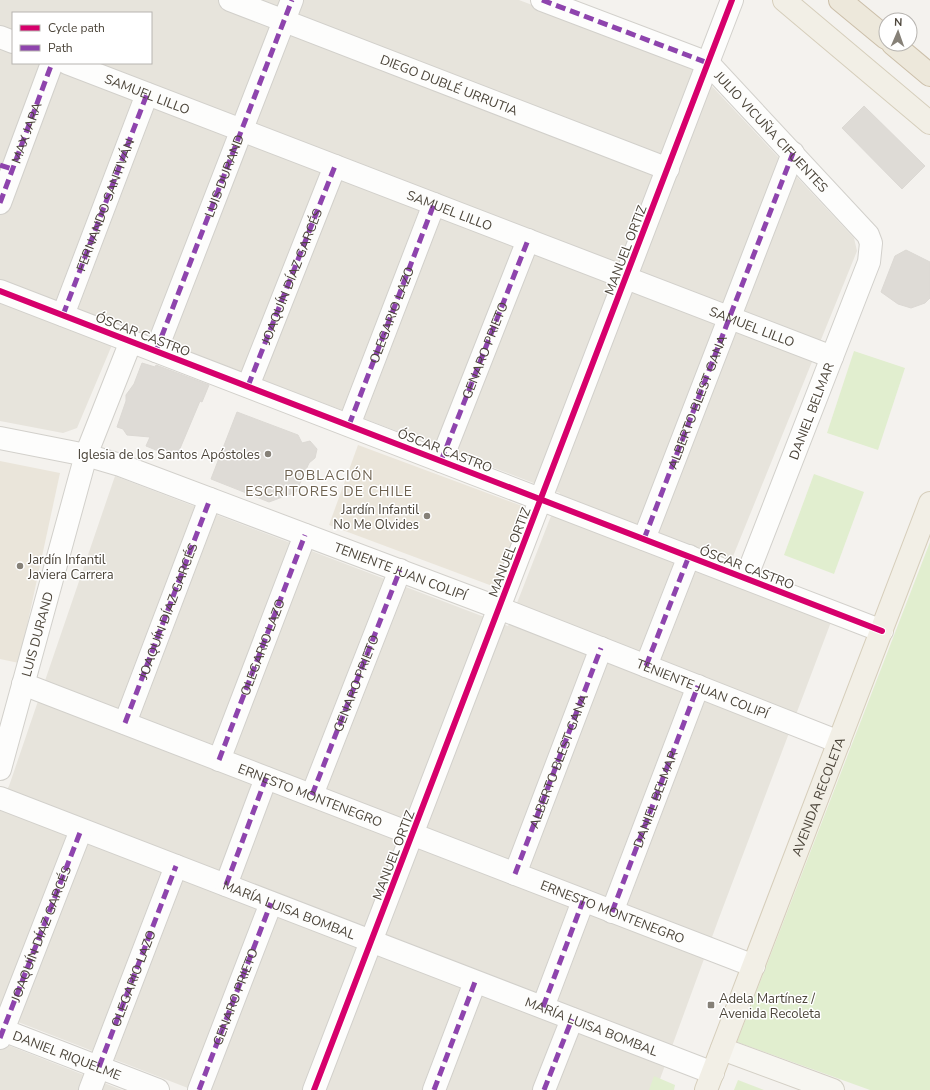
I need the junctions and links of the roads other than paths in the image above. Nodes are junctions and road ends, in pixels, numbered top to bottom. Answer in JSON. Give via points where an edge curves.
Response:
{"nodes":[{"id":1,"x":230,"y":0,"type":"edge"},
{"id":2,"x":292,"y":0,"type":"edge"},
{"id":3,"x":542,"y":0,"type":"edge"},
{"id":4,"x":732,"y":0,"type":"edge"},
{"id":5,"x":784,"y":0,"type":"edge"},
{"id":6,"x":840,"y":0,"type":"edge"},
{"id":7,"x":284,"y":21,"type":"junction"},
{"id":8,"x":878,"y":31,"type":"edge"},
{"id":9,"x":0,"y":37,"type":"edge"},
{"id":10,"x":12,"y":42,"type":"edge"},
{"id":11,"x":903,"y":52,"type":"edge"},
{"id":12,"x":708,"y":63,"type":"junction"},
{"id":13,"x":52,"y":64,"type":"edge"},
{"id":14,"x":70,"y":64,"type":"edge"},
{"id":15,"x":930,"y":75,"type":"edge"},
{"id":16,"x":147,"y":94,"type":"junction"},
{"id":17,"x":930,"y":123,"type":"edge"},
{"id":18,"x":242,"y":130,"type":"junction"},
{"id":19,"x":793,"y":153,"type":"junction"},
{"id":20,"x":336,"y":166,"type":"junction"},
{"id":21,"x":6,"y":167,"type":"edge"},
{"id":22,"x":668,"y":169,"type":"junction"},
{"id":23,"x":0,"y":203,"type":"edge"},
{"id":24,"x":434,"y":204,"type":"junction"},
{"id":25,"x":528,"y":240,"type":"junction"},
{"id":26,"x":871,"y":244,"type":"joint"},
{"id":27,"x":626,"y":278,"type":"junction"},
{"id":28,"x":0,"y":291,"type":"edge"},
{"id":29,"x":63,"y":315,"type":"junction"},
{"id":30,"x":730,"y":317,"type":"junction"},
{"id":31,"x":131,"y":341,"type":"junction"},
{"id":32,"x":156,"y":351,"type":"junction"},
{"id":33,"x":832,"y":357,"type":"junction"},
{"id":34,"x":248,"y":386,"type":"junction"},
{"id":35,"x":349,"y":425,"type":"junction"},
{"id":36,"x":0,"y":438,"type":"edge"},
{"id":37,"x":86,"y":455,"type":"junction"},
{"id":38,"x":441,"y":461,"type":"junction"},
{"id":39,"x":210,"y":499,"type":"junction"},
{"id":40,"x":541,"y":499,"type":"junction"},
{"id":41,"x":930,"y":503,"type":"edge"},
{"id":42,"x":305,"y":535,"type":"junction"},
{"id":43,"x":644,"y":539,"type":"junction"},
{"id":44,"x":689,"y":556,"type":"junction"},
{"id":45,"x":400,"y":570,"type":"junction"},
{"id":46,"x":746,"y":578,"type":"junction"},
{"id":47,"x":499,"y":608,"type":"junction"},
{"id":48,"x":882,"y":631,"type":"junction"},
{"id":49,"x":601,"y":648,"type":"junction"},
{"id":50,"x":646,"y":666,"type":"junction"},
{"id":51,"x":23,"y":684,"type":"junction"},
{"id":52,"x":698,"y":686,"type":"junction"},
{"id":53,"x":125,"y":723,"type":"junction"},
{"id":54,"x":839,"y":742,"type":"junction"},
{"id":55,"x":219,"y":760,"type":"junction"},
{"id":56,"x":0,"y":768,"type":"edge"},
{"id":57,"x":266,"y":778,"type":"junction"},
{"id":58,"x":312,"y":796,"type":"junction"},
{"id":59,"x":0,"y":798,"type":"edge"},
{"id":60,"x":81,"y":830,"type":"junction"},
{"id":61,"x":412,"y":834,"type":"junction"},
{"id":62,"x":176,"y":866,"type":"junction"},
{"id":63,"x":515,"y":874,"type":"junction"},
{"id":64,"x":226,"y":886,"type":"junction"},
{"id":65,"x":583,"y":900,"type":"junction"},
{"id":66,"x":271,"y":903,"type":"junction"},
{"id":67,"x":612,"y":912,"type":"junction"},
{"id":68,"x":371,"y":942,"type":"junction"},
{"id":69,"x":754,"y":966,"type":"junction"},
{"id":70,"x":475,"y":982,"type":"junction"},
{"id":71,"x":543,"y":1008,"type":"junction"},
{"id":72,"x":572,"y":1019,"type":"junction"},
{"id":73,"x":1,"y":1032,"type":"edge"},
{"id":74,"x":722,"y":1049,"type":"junction"},
{"id":75,"x":99,"y":1067,"type":"junction"},
{"id":76,"x":709,"y":1082,"type":"edge"},
{"id":77,"x":90,"y":1090,"type":"edge"},
{"id":78,"x":158,"y":1090,"type":"edge"},
{"id":79,"x":199,"y":1090,"type":"edge"},
{"id":80,"x":314,"y":1090,"type":"edge"},
{"id":81,"x":434,"y":1090,"type":"edge"},
{"id":82,"x":544,"y":1090,"type":"edge"},
{"id":83,"x":833,"y":1090,"type":"edge"}],
"edges":[{"from":1,"to":7,"type":"street","name":"DIEGO DUBLÉ URRUTIA"},
{"from":2,"to":7,"type":"street","name":"LUIS DURAND"},
{"from":3,"to":12,"type":"street","name":"JULIO VICUÑA CIFUENTES"},
{"from":4,"to":12,"type":"street","name":"MANUEL ORTIZ"},
{"from":5,"to":17,"type":"main road"},
{"from":6,"to":8,"type":"highway"},
{"from":7,"to":18,"type":"street","name":"LUIS DURAND"},
{"from":7,"to":22,"type":"street","name":"DIEGO DUBLÉ URRUTIA"},
{"from":9,"to":10,"type":"street"},
{"from":11,"to":15,"type":"highway"},
{"from":12,"to":19,"type":"street","name":"JULIO VICUÑA CIFUENTES"},
{"from":12,"to":22,"type":"street","name":"MANUEL ORTIZ"},
{"from":13,"to":21,"type":"street","name":"MAX JARA"},
{"from":14,"to":16,"type":"street","name":"SAMUEL LILLO"},
{"from":16,"to":18,"type":"street","name":"SAMUEL LILLO"},
{"from":16,"to":29,"type":"street","name":"FERNANDO SANTIVÁN"},
{"from":18,"to":20,"type":"street","name":"SAMUEL LILLO"},
{"from":18,"to":32,"type":"street","name":"LUIS DURAND"},
{"from":19,"to":26,"type":"street","name":"JULIO VICUÑA CIFUENTES","via":[[863,228]]},
{"from":19,"to":30,"type":"street","name":"ALBERTO BLEST GANA"},
{"from":20,"to":24,"type":"street","name":"SAMUEL LILLO"},
{"from":20,"to":34,"type":"street","name":"JOAQUÍN DÍAZ GARCÉS"},
{"from":21,"to":23,"type":"street","name":"MAX JARA"},
{"from":22,"to":27,"type":"street","name":"MANUEL ORTIZ"},
{"from":24,"to":25,"type":"street","name":"SAMUEL LILLO"},
{"from":24,"to":35,"type":"street","name":"OLEGARIO LAZO"},
{"from":25,"to":27,"type":"street","name":"SAMUEL LILLO"},
{"from":25,"to":38,"type":"street","name":"GENARO PRIETO"},
{"from":26,"to":33,"type":"street","name":"DANIEL BELMAR","via":[[869,262]]},
{"from":27,"to":30,"type":"street","name":"SAMUEL LILLO"},
{"from":27,"to":40,"type":"street","name":"MANUEL ORTIZ"},
{"from":28,"to":29,"type":"street","name":"ÓSCAR CASTRO"},
{"from":29,"to":31,"type":"street","name":"ÓSCAR CASTRO"},
{"from":30,"to":33,"type":"street","name":"SAMUEL LILLO"},
{"from":30,"to":43,"type":"street","name":"ALBERTO BLEST GANA"},
{"from":31,"to":32,"type":"street","name":"ÓSCAR CASTRO"},
{"from":31,"to":37,"type":"street","name":"LUIS DURAND"},
{"from":32,"to":34,"type":"street","name":"ÓSCAR CASTRO"},
{"from":33,"to":46,"type":"street","name":"DANIEL BELMAR"},
{"from":34,"to":35,"type":"street","name":"ÓSCAR CASTRO"},
{"from":35,"to":38,"type":"street","name":"ÓSCAR CASTRO"},
{"from":36,"to":37,"type":"street","name":"TENIENTE JUAN COLIPÍ"},
{"from":37,"to":39,"type":"street","name":"TENIENTE JUAN COLIPÍ"},
{"from":37,"to":51,"type":"street","name":"LUIS DURAND"},
{"from":38,"to":40,"type":"street","name":"ÓSCAR CASTRO"},
{"from":39,"to":42,"type":"street","name":"TENIENTE JUAN COLIPÍ"},
{"from":39,"to":53,"type":"street","name":"JOAQUÍN DÍAZ GARCÉS"},
{"from":40,"to":43,"type":"street","name":"ÓSCAR CASTRO"},
{"from":40,"to":47,"type":"street","name":"MANUEL ORTIZ"},
{"from":41,"to":48,"type":"main road","name":"AVENIDA RECOLETA"},
{"from":42,"to":45,"type":"street","name":"TENIENTE JUAN COLIPÍ"},
{"from":42,"to":55,"type":"street","name":"OLEGARIO LAZO"},
{"from":43,"to":44,"type":"street","name":"ÓSCAR CASTRO"},
{"from":44,"to":46,"type":"street","name":"ÓSCAR CASTRO"},
{"from":44,"to":50,"type":"street"},
{"from":45,"to":47,"type":"street","name":"TENIENTE JUAN COLIPÍ"},
{"from":45,"to":58,"type":"street","name":"GENARO PRIETO"},
{"from":46,"to":48,"type":"street","name":"ÓSCAR CASTRO"},
{"from":47,"to":49,"type":"street","name":"TENIENTE JUAN COLIPÍ"},
{"from":47,"to":61,"type":"street","name":"MANUEL ORTIZ"},
{"from":48,"to":54,"type":"main road","name":"AVENIDA RECOLETA"},
{"from":49,"to":50,"type":"street","name":"TENIENTE JUAN COLIPÍ"},
{"from":49,"to":63,"type":"street","name":"ALBERTO BLEST GANA"},
{"from":50,"to":52,"type":"street","name":"TENIENTE JUAN COLIPÍ"},
{"from":51,"to":53,"type":"street","name":"ERNESTO MONTENEGRO"},
{"from":51,"to":56,"type":"street","name":"LUIS DURAND"},
{"from":52,"to":54,"type":"street","name":"TENIENTE JUAN COLIPÍ"},
{"from":52,"to":67,"type":"street","name":"DANIEL BELMAR"},
{"from":53,"to":55,"type":"street","name":"ERNESTO MONTENEGRO"},
{"from":54,"to":69,"type":"main road","name":"AVENIDA RECOLETA"},
{"from":55,"to":57,"type":"street","name":"ERNESTO MONTENEGRO"},
{"from":57,"to":58,"type":"street","name":"ERNESTO MONTENEGRO"},
{"from":57,"to":64,"type":"street"},
{"from":58,"to":61,"type":"street","name":"ERNESTO MONTENEGRO"},
{"from":59,"to":60,"type":"street","name":"MARÍA LUISA BOMBAL"},
{"from":60,"to":62,"type":"street","name":"MARÍA LUISA BOMBAL"},
{"from":60,"to":73,"type":"street","name":"JOAQUÍN DÍAZ GARCÉS"},
{"from":61,"to":63,"type":"street","name":"ERNESTO MONTENEGRO"},
{"from":61,"to":68,"type":"street","name":"MANUEL ORTIZ"},
{"from":62,"to":64,"type":"street","name":"MARÍA LUISA BOMBAL"},
{"from":62,"to":75,"type":"street","name":"OLEGARIO LAZO"},
{"from":63,"to":65,"type":"street","name":"ERNESTO MONTENEGRO"},
{"from":64,"to":66,"type":"street","name":"MARÍA LUISA BOMBAL"},
{"from":65,"to":67,"type":"street","name":"ERNESTO MONTENEGRO"},
{"from":65,"to":71,"type":"street"},
{"from":66,"to":68,"type":"street","name":"MARÍA LUISA BOMBAL"},
{"from":66,"to":79,"type":"street","name":"GENARO PRIETO"},
{"from":67,"to":69,"type":"street","name":"ERNESTO MONTENEGRO"},
{"from":68,"to":70,"type":"street","name":"MARÍA LUISA BOMBAL"},
{"from":68,"to":80,"type":"street","name":"MANUEL ORTIZ"},
{"from":69,"to":74,"type":"main road","name":"AVENIDA RECOLETA"},
{"from":70,"to":71,"type":"street","name":"MARÍA LUISA BOMBAL"},
{"from":70,"to":81,"type":"street"},
{"from":71,"to":72,"type":"street","name":"MARÍA LUISA BOMBAL"},
{"from":72,"to":76,"type":"street","name":"MARÍA LUISA BOMBAL"},
{"from":72,"to":82,"type":"street"},
{"from":73,"to":75,"type":"street","name":"DANIEL RIQUELME"},
{"from":74,"to":76,"type":"main road","name":"AVENIDA RECOLETA"},
{"from":74,"to":83,"type":"street"},
{"from":75,"to":77,"type":"street","name":"OLEGARIO LAZO"},
{"from":75,"to":78,"type":"street","name":"DANIEL RIQUELME"}]}
